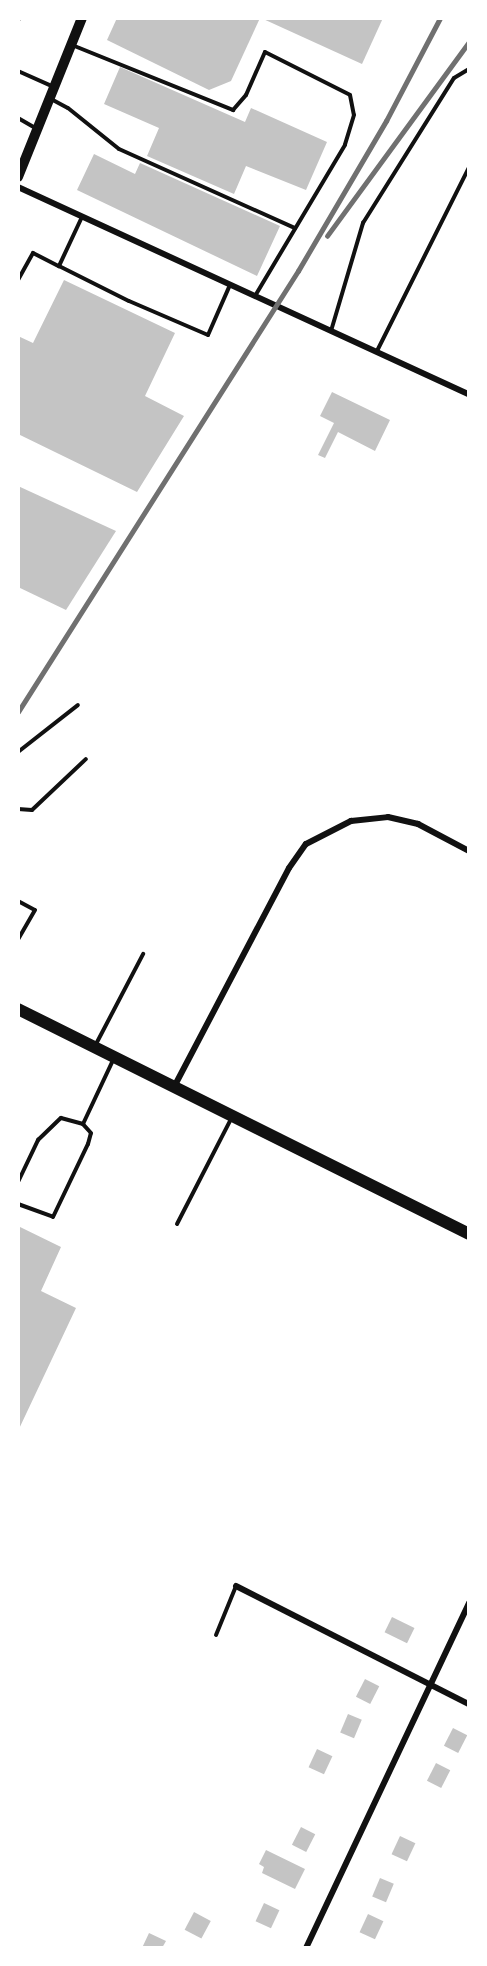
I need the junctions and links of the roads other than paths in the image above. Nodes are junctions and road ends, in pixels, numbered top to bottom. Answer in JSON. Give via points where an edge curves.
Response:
{"nodes":[{"id":1,"x":82,"y":18,"type":"edge"},
{"id":2,"x":72,"y":45,"type":"junction"},
{"id":3,"x":469,"y":69,"type":"edge"},
{"id":4,"x":18,"y":71,"type":"edge"},
{"id":5,"x":54,"y":87,"type":"junction"},
{"id":6,"x":50,"y":99,"type":"junction"},
{"id":7,"x":18,"y":118,"type":"edge"},
{"id":8,"x":38,"y":130,"type":"junction"},
{"id":9,"x":469,"y":167,"type":"edge"},
{"id":10,"x":18,"y":177,"type":"edge"},
{"id":11,"x":18,"y":187,"type":"edge"},
{"id":12,"x":81,"y":219,"type":"junction"},
{"id":13,"x":295,"y":228,"type":"junction"},
{"id":14,"x":58,"y":266,"type":"junction"},
{"id":15,"x":18,"y":280,"type":"edge"},
{"id":16,"x":230,"y":284,"type":"junction"},
{"id":17,"x":255,"y":296,"type":"junction"},
{"id":18,"x":331,"y":331,"type":"junction"},
{"id":19,"x":377,"y":351,"type":"junction"},
{"id":20,"x":469,"y":394,"type":"edge"},
{"id":21,"x":78,"y":705,"type":"dead end"},
{"id":22,"x":18,"y":752,"type":"edge"},
{"id":23,"x":86,"y":759,"type":"dead end"},
{"id":24,"x":18,"y":809,"type":"edge"},
{"id":25,"x":469,"y":851,"type":"edge"},
{"id":26,"x":18,"y":901,"type":"edge"},
{"id":27,"x":18,"y":939,"type":"edge"},
{"id":28,"x":144,"y":954,"type":"dead end"},
{"id":29,"x":18,"y":1009,"type":"edge"},
{"id":30,"x":95,"y":1047,"type":"junction"},
{"id":31,"x":114,"y":1057,"type":"junction"},
{"id":32,"x":174,"y":1087,"type":"junction"},
{"id":33,"x":233,"y":1116,"type":"junction"},
{"id":34,"x":83,"y":1124,"type":"junction"},
{"id":35,"x":18,"y":1182,"type":"edge"},
{"id":36,"x":18,"y":1204,"type":"edge"},
{"id":37,"x":177,"y":1224,"type":"dead end"},
{"id":38,"x":469,"y":1234,"type":"edge"},
{"id":39,"x":236,"y":1586,"type":"joint"},
{"id":40,"x":469,"y":1603,"type":"edge"},
{"id":41,"x":216,"y":1635,"type":"dead end"},
{"id":42,"x":429,"y":1684,"type":"junction"},
{"id":43,"x":469,"y":1704,"type":"edge"},
{"id":44,"x":306,"y":1948,"type":"edge"}],
"edges":[{"from":1,"to":2,"type":"street"},
{"from":2,"to":5,"type":"street"},
{"from":2,"to":13,"type":"lane","via":[[233,110],[246,94],[265,52],[350,95],[354,115],[345,145]]},
{"from":3,"to":18,"type":"lane","via":[[454,78],[363,222]]},
{"from":4,"to":5,"type":"lane"},
{"from":5,"to":6,"type":"street"},
{"from":6,"to":8,"type":"street"},
{"from":6,"to":13,"type":"lane","via":[[68,108],[119,149]]},
{"from":7,"to":8,"type":"lane"},
{"from":8,"to":10,"type":"street"},
{"from":9,"to":19,"type":"lane"},
{"from":11,"to":12,"type":"street"},
{"from":12,"to":14,"type":"lane"},
{"from":12,"to":16,"type":"street"},
{"from":13,"to":17,"type":"lane"},
{"from":14,"to":15,"type":"lane","via":[[33,253]]},
{"from":14,"to":16,"type":"lane","via":[[208,335]]},
{"from":16,"to":17,"type":"street"},
{"from":17,"to":18,"type":"street"},
{"from":18,"to":19,"type":"street"},
{"from":19,"to":20,"type":"street"},
{"from":21,"to":22,"type":"lane"},
{"from":23,"to":24,"type":"lane","via":[[32,810]]},
{"from":25,"to":32,"type":"street","via":[[418,824],[388,817],[351,821],[306,844],[289,868]]},
{"from":26,"to":27,"type":"lane","via":[[35,910]]},
{"from":28,"to":30,"type":"lane"},
{"from":29,"to":30,"type":"main road"},
{"from":30,"to":31,"type":"main road"},
{"from":31,"to":32,"type":"main road"},
{"from":31,"to":34,"type":"lane"},
{"from":32,"to":33,"type":"main road"},
{"from":33,"to":37,"type":"lane"},
{"from":33,"to":38,"type":"main road"},
{"from":34,"to":35,"type":"lane","via":[[61,1118],[38,1140]]},
{"from":34,"to":36,"type":"lane","via":[[91,1133],[88,1144],[53,1217]]},
{"from":39,"to":41,"type":"lane"},
{"from":39,"to":42,"type":"street"},
{"from":40,"to":42,"type":"street"},
{"from":42,"to":43,"type":"street"},
{"from":42,"to":44,"type":"street"}]}
